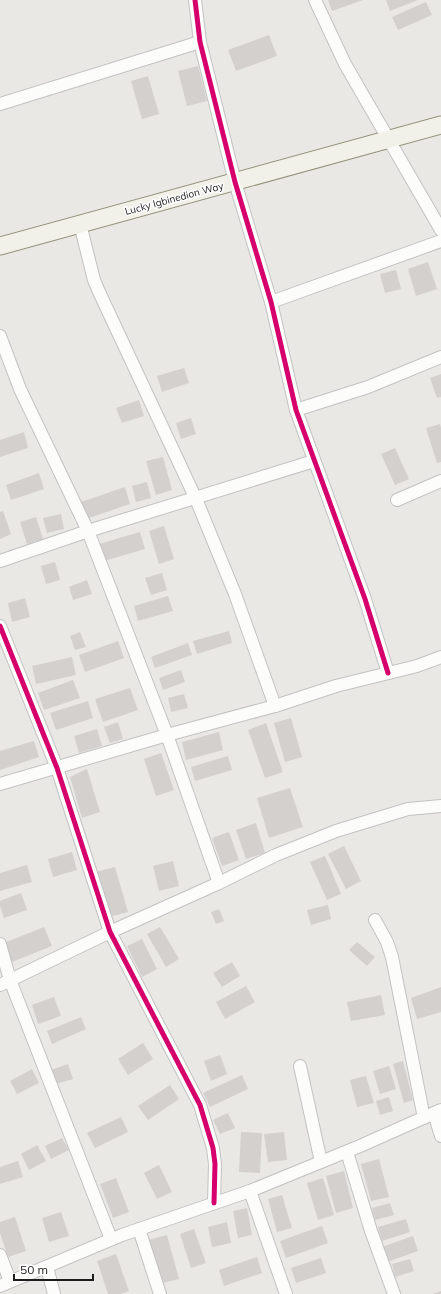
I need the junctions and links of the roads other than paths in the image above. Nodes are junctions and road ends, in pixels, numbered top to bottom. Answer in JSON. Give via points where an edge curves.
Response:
{"nodes":[{"id":1,"x":195,"y":0,"type":"edge"},
{"id":2,"x":315,"y":0,"type":"edge"},
{"id":3,"x":200,"y":42,"type":"junction"},
{"id":4,"x":0,"y":104,"type":"edge"},
{"id":5,"x":441,"y":125,"type":"edge"},
{"id":6,"x":390,"y":140,"type":"junction"},
{"id":7,"x":235,"y":182,"type":"junction"},
{"id":8,"x":80,"y":224,"type":"junction"},
{"id":9,"x":441,"y":230,"type":"edge"},
{"id":10,"x":441,"y":241,"type":"edge"},
{"id":11,"x":0,"y":246,"type":"edge"},
{"id":12,"x":271,"y":302,"type":"junction"},
{"id":13,"x":0,"y":336,"type":"edge"},
{"id":14,"x":441,"y":357,"type":"edge"},
{"id":15,"x":296,"y":410,"type":"junction"},
{"id":16,"x":314,"y":461,"type":"junction"},
{"id":17,"x":441,"y":481,"type":"edge"},
{"id":18,"x":196,"y":499,"type":"junction"},
{"id":19,"x":397,"y":500,"type":"dead end"},
{"id":20,"x":88,"y":532,"type":"junction"},
{"id":21,"x":0,"y":561,"type":"edge"},
{"id":22,"x":0,"y":626,"type":"edge"},
{"id":23,"x":441,"y":657,"type":"edge"},
{"id":24,"x":388,"y":673,"type":"junction"},
{"id":25,"x":275,"y":706,"type":"junction"},
{"id":26,"x":167,"y":735,"type":"junction"},
{"id":27,"x":57,"y":768,"type":"junction"},
{"id":28,"x":0,"y":784,"type":"edge"},
{"id":29,"x":441,"y":806,"type":"edge"},
{"id":30,"x":219,"y":883,"type":"junction"},
{"id":31,"x":375,"y":920,"type":"dead end"},
{"id":32,"x":110,"y":932,"type":"junction"},
{"id":33,"x":0,"y":944,"type":"edge"},
{"id":34,"x":5,"y":982,"type":"edge"},
{"id":35,"x":300,"y":1066,"type":"dead end"},
{"id":36,"x":433,"y":1114,"type":"edge"},
{"id":37,"x":441,"y":1136,"type":"edge"},
{"id":38,"x":347,"y":1152,"type":"junction"},
{"id":39,"x":321,"y":1162,"type":"junction"},
{"id":40,"x":250,"y":1191,"type":"junction"},
{"id":41,"x":214,"y":1203,"type":"junction"},
{"id":42,"x":139,"y":1229,"type":"junction"},
{"id":43,"x":111,"y":1239,"type":"junction"},
{"id":44,"x":0,"y":1255,"type":"edge"},
{"id":45,"x":47,"y":1267,"type":"junction"},
{"id":46,"x":5,"y":1283,"type":"edge"},
{"id":47,"x":54,"y":1294,"type":"edge"},
{"id":48,"x":160,"y":1294,"type":"edge"},
{"id":49,"x":286,"y":1294,"type":"edge"},
{"id":50,"x":394,"y":1294,"type":"edge"}],
"edges":[{"from":1,"to":3,"type":"street"},
{"from":2,"to":6,"type":"street","via":[[345,64]]},
{"from":3,"to":4,"type":"street"},
{"from":3,"to":7,"type":"street"},
{"from":5,"to":6,"type":"street","name":"Lucky Igbinedion Way"},
{"from":6,"to":7,"type":"street","name":"Lucky Igbinedion Way"},
{"from":6,"to":9,"type":"street"},
{"from":7,"to":8,"type":"street","name":"Lucky Igbinedion Way"},
{"from":7,"to":12,"type":"street"},
{"from":8,"to":11,"type":"street","name":"Lucky Igbinedion Way"},
{"from":8,"to":18,"type":"street","via":[[94,280]]},
{"from":10,"to":12,"type":"street"},
{"from":12,"to":15,"type":"street"},
{"from":13,"to":20,"type":"street","via":[[20,389]]},
{"from":14,"to":15,"type":"street","via":[[368,387]]},
{"from":15,"to":16,"type":"street"},
{"from":16,"to":18,"type":"street"},
{"from":16,"to":24,"type":"street","via":[[365,599]]},
{"from":17,"to":19,"type":"street"},
{"from":18,"to":20,"type":"street"},
{"from":18,"to":25,"type":"street","via":[[235,594]]},
{"from":20,"to":21,"type":"street"},
{"from":20,"to":26,"type":"street"},
{"from":22,"to":27,"type":"street"},
{"from":23,"to":24,"type":"street"},
{"from":24,"to":25,"type":"street","via":[[336,686]]},
{"from":25,"to":26,"type":"street"},
{"from":26,"to":27,"type":"street"},
{"from":26,"to":30,"type":"street"},
{"from":27,"to":28,"type":"street"},
{"from":27,"to":32,"type":"street"},
{"from":29,"to":30,"type":"street","via":[[408,809],[336,831],[276,855]]},
{"from":30,"to":32,"type":"street"},
{"from":31,"to":36,"type":"street","via":[[392,957]]},
{"from":32,"to":34,"type":"street"},
{"from":32,"to":41,"type":"street","via":[[200,1104],[213,1148]]},
{"from":33,"to":34,"type":"street"},
{"from":34,"to":43,"type":"street"},
{"from":35,"to":39,"type":"street"},
{"from":36,"to":37,"type":"street"},
{"from":36,"to":38,"type":"street"},
{"from":38,"to":39,"type":"street"},
{"from":38,"to":50,"type":"street"},
{"from":39,"to":40,"type":"street"},
{"from":40,"to":41,"type":"street"},
{"from":40,"to":49,"type":"street"},
{"from":41,"to":42,"type":"street"},
{"from":42,"to":43,"type":"street"},
{"from":42,"to":48,"type":"street"},
{"from":43,"to":45,"type":"street"},
{"from":44,"to":46,"type":"street"},
{"from":45,"to":46,"type":"street"},
{"from":45,"to":47,"type":"street"}]}
